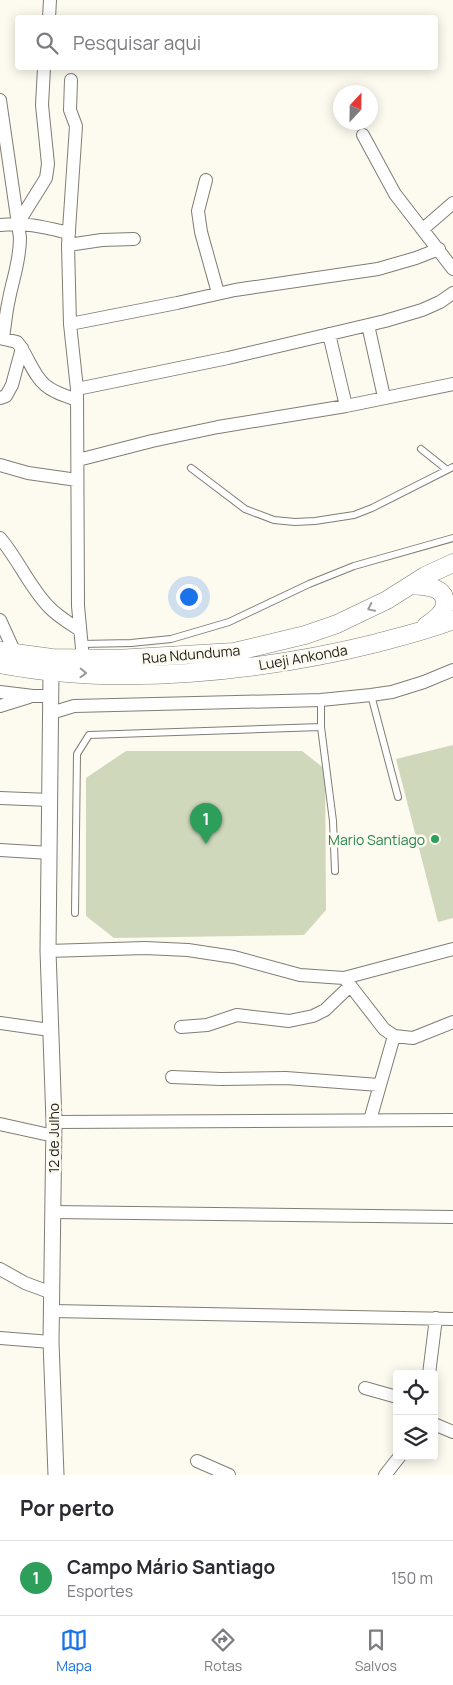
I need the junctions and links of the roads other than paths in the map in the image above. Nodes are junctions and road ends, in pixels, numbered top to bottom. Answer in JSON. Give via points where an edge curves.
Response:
{"nodes":[{"id":1,"x":50,"y":0,"type":"edge"},
{"id":2,"x":49,"y":15,"type":"edge"},
{"id":3,"x":44,"y":70,"type":"edge"},
{"id":4,"x":71,"y":80,"type":"dead end"},
{"id":5,"x":0,"y":100,"type":"edge"},
{"id":6,"x":363,"y":135,"type":"dead end"},
{"id":7,"x":206,"y":180,"type":"dead end"},
{"id":8,"x":453,"y":203,"type":"edge"},
{"id":9,"x":18,"y":223,"type":"junction"},
{"id":10,"x":0,"y":225,"type":"edge"},
{"id":11,"x":423,"y":230,"type":"junction"},
{"id":12,"x":68,"y":239,"type":"junction"},
{"id":13,"x":134,"y":239,"type":"dead end"},
{"id":14,"x":439,"y":249,"type":"junction"},
{"id":15,"x":453,"y":269,"type":"edge"},
{"id":16,"x":218,"y":293,"type":"junction"},
{"id":17,"x":453,"y":293,"type":"edge"},
{"id":18,"x":70,"y":324,"type":"junction"},
{"id":19,"x":368,"y":325,"type":"junction"},
{"id":20,"x":1,"y":334,"type":"edge"},
{"id":21,"x":329,"y":334,"type":"junction"},
{"id":22,"x":22,"y":348,"type":"junction"},
{"id":23,"x":453,"y":384,"type":"edge"},
{"id":24,"x":77,"y":395,"type":"junction"},
{"id":25,"x":384,"y":397,"type":"junction"},
{"id":26,"x":0,"y":398,"type":"edge"},
{"id":27,"x":346,"y":406,"type":"junction"},
{"id":28,"x":421,"y":449,"type":"dead end"},
{"id":29,"x":78,"y":460,"type":"junction"},
{"id":30,"x":0,"y":465,"type":"edge"},
{"id":31,"x":191,"y":468,"type":"dead end"},
{"id":32,"x":450,"y":468,"type":"edge"},
{"id":33,"x":77,"y":480,"type":"junction"},
{"id":34,"x":0,"y":538,"type":"edge"},
{"id":35,"x":453,"y":538,"type":"edge"},
{"id":36,"x":453,"y":563,"type":"edge"},
{"id":37,"x":414,"y":585,"type":"junction"},
{"id":38,"x":0,"y":620,"type":"edge"},
{"id":39,"x":453,"y":620,"type":"edge"},
{"id":40,"x":80,"y":630,"type":"junction"},
{"id":41,"x":420,"y":632,"type":"junction"},
{"id":42,"x":82,"y":651,"type":"junction"},
{"id":43,"x":7,"y":652,"type":"edge"},
{"id":44,"x":0,"y":664,"type":"edge"},
{"id":45,"x":453,"y":670,"type":"edge"},
{"id":46,"x":51,"y":672,"type":"junction"},
{"id":47,"x":0,"y":692,"type":"edge"},
{"id":48,"x":33,"y":696,"type":"junction"},
{"id":49,"x":52,"y":696,"type":"junction"},
{"id":50,"x":371,"y":696,"type":"junction"},
{"id":51,"x":321,"y":700,"type":"junction"},
{"id":52,"x":0,"y":706,"type":"edge"},
{"id":53,"x":51,"y":713,"type":"junction"},
{"id":54,"x":321,"y":727,"type":"junction"},
{"id":55,"x":398,"y":797,"type":"dead end"},
{"id":56,"x":0,"y":798,"type":"edge"},
{"id":57,"x":50,"y":800,"type":"junction"},
{"id":58,"x":0,"y":850,"type":"edge"},
{"id":59,"x":50,"y":852,"type":"junction"},
{"id":60,"x":336,"y":871,"type":"dead end"},
{"id":61,"x":76,"y":913,"type":"dead end"},
{"id":62,"x":453,"y":949,"type":"edge"},
{"id":63,"x":48,"y":950,"type":"junction"},
{"id":64,"x":347,"y":982,"type":"junction"},
{"id":65,"x":453,"y":1022,"type":"edge"},
{"id":66,"x":0,"y":1023,"type":"edge"},
{"id":67,"x":181,"y":1027,"type":"dead end"},
{"id":68,"x":50,"y":1030,"type":"junction"},
{"id":69,"x":394,"y":1036,"type":"junction"},
{"id":70,"x":172,"y":1077,"type":"dead end"},
{"id":71,"x":379,"y":1085,"type":"junction"},
{"id":72,"x":370,"y":1120,"type":"junction"},
{"id":73,"x":453,"y":1120,"type":"edge"},
{"id":74,"x":0,"y":1124,"type":"edge"},
{"id":75,"x":54,"y":1129,"type":"junction"},
{"id":76,"x":53,"y":1212,"type":"junction"},
{"id":77,"x":453,"y":1217,"type":"edge"},
{"id":78,"x":0,"y":1269,"type":"edge"},
{"id":79,"x":52,"y":1293,"type":"junction"},
{"id":80,"x":52,"y":1311,"type":"junction"},
{"id":81,"x":436,"y":1318,"type":"junction"},
{"id":82,"x":453,"y":1319,"type":"edge"},
{"id":83,"x":0,"y":1338,"type":"edge"},
{"id":84,"x":51,"y":1342,"type":"junction"},
{"id":85,"x":429,"y":1370,"type":"edge"},
{"id":86,"x":365,"y":1388,"type":"dead end"},
{"id":87,"x":393,"y":1396,"type":"edge"},
{"id":88,"x":438,"y":1426,"type":"edge"},
{"id":89,"x":453,"y":1432,"type":"edge"},
{"id":90,"x":397,"y":1460,"type":"edge"},
{"id":91,"x":197,"y":1461,"type":"dead end"},
{"id":92,"x":387,"y":1474,"type":"edge"},
{"id":93,"x":56,"y":1475,"type":"edge"},
{"id":94,"x":228,"y":1475,"type":"edge"}],
"edges":[{"from":1,"to":2,"type":"street"},
{"from":3,"to":9,"type":"street","via":[[42,105],[48,164],[46,178]]},
{"from":4,"to":12,"type":"street","via":[[70,110],[76,126]]},
{"from":5,"to":9,"type":"street"},
{"from":6,"to":11,"type":"street","via":[[395,194]]},
{"from":7,"to":16,"type":"street","via":[[198,211]]},
{"from":8,"to":11,"type":"street"},
{"from":9,"to":10,"type":"street"},
{"from":9,"to":12,"type":"street","via":[[32,224]]},
{"from":9,"to":20,"type":"street","via":[[20,250]]},
{"from":11,"to":14,"type":"street"},
{"from":12,"to":13,"type":"street"},
{"from":12,"to":18,"type":"street"},
{"from":14,"to":15,"type":"street"},
{"from":14,"to":16,"type":"street","via":[[378,269]]},
{"from":16,"to":18,"type":"street"},
{"from":17,"to":19,"type":"street","via":[[422,310]]},
{"from":18,"to":24,"type":"street"},
{"from":19,"to":21,"type":"street"},
{"from":19,"to":25,"type":"street"},
{"from":20,"to":22,"type":"street"},
{"from":21,"to":24,"type":"street"},
{"from":21,"to":27,"type":"street"},
{"from":22,"to":24,"type":"street","via":[[45,386]]},
{"from":22,"to":26,"type":"street","via":[[12,384],[6,396]]},
{"from":23,"to":25,"type":"street"},
{"from":24,"to":29,"type":"street"},
{"from":25,"to":27,"type":"street"},
{"from":27,"to":29,"type":"street","via":[[218,427]]},
{"from":28,"to":32,"type":"lane"},
{"from":29,"to":33,"type":"street"},
{"from":30,"to":33,"type":"street"},
{"from":31,"to":32,"type":"lane","via":[[245,509],[274,520],[295,522],[354,515]]},
{"from":33,"to":40,"type":"street"},
{"from":34,"to":40,"type":"street","via":[[47,606]]},
{"from":35,"to":42,"type":"lane","via":[[354,566],[229,622],[171,639]]},
{"from":36,"to":37,"type":"main road","name":"Rua Ndunduma"},
{"from":37,"to":41,"type":"main road","via":[[440,590],[445,597],[441,614]]},
{"from":37,"to":42,"type":"main road","name":"Rua Ndunduma","one_way":true,"via":[[337,624],[234,652],[116,659]]},
{"from":38,"to":43,"type":"street"},
{"from":39,"to":41,"type":"main road","name":"Lueji Ankonda"},
{"from":40,"to":42,"type":"street"},
{"from":46,"to":41,"type":"main road","name":"Lueji Ankonda","one_way":true,"via":[[192,672],[284,662]]},
{"from":42,"to":43,"type":"main road","name":"Rua Ndunduma","via":[[52,658]]},
{"from":44,"to":46,"type":"main road","name":"Lueji Ankonda"},
{"from":45,"to":50,"type":"street","via":[[424,682]]},
{"from":46,"to":49,"type":"street","name":"12 de Julho"},
{"from":47,"to":48,"type":"street"},
{"from":48,"to":49,"type":"street"},
{"from":48,"to":52,"type":"street"},
{"from":49,"to":53,"type":"street","name":"12 de Julho"},
{"from":50,"to":51,"type":"street"},
{"from":50,"to":55,"type":"lane"},
{"from":51,"to":53,"type":"street","via":[[74,706]]},
{"from":51,"to":54,"type":"lane"},
{"from":53,"to":57,"type":"street","name":"12 de Julho"},
{"from":54,"to":60,"type":"lane"},
{"from":54,"to":61,"type":"lane","via":[[89,736],[77,754]]},
{"from":56,"to":57,"type":"street"},
{"from":57,"to":59,"type":"street","name":"12 de Julho"},
{"from":58,"to":59,"type":"street"},
{"from":59,"to":63,"type":"street","name":"12 de Julho"},
{"from":62,"to":64,"type":"street"},
{"from":63,"to":64,"type":"street","via":[[188,950]]},
{"from":63,"to":68,"type":"street","name":"12 de Julho"},
{"from":64,"to":67,"type":"street","via":[[325,1010],[313,1016],[289,1021],[237,1015],[207,1024]]},
{"from":64,"to":69,"type":"street","via":[[384,1029]]},
{"from":65,"to":69,"type":"street","via":[[413,1038]]},
{"from":66,"to":68,"type":"street"},
{"from":68,"to":75,"type":"street","name":"12 de Julho"},
{"from":69,"to":71,"type":"street"},
{"from":70,"to":71,"type":"street","via":[[295,1078]]},
{"from":71,"to":72,"type":"street"},
{"from":72,"to":73,"type":"street"},
{"from":72,"to":75,"type":"street"},
{"from":74,"to":75,"type":"street"},
{"from":75,"to":76,"type":"street","name":"12 de Julho"},
{"from":76,"to":77,"type":"street"},
{"from":76,"to":79,"type":"street","name":"12 de Julho"},
{"from":78,"to":79,"type":"street"},
{"from":79,"to":80,"type":"street","name":"12 de Julho"},
{"from":80,"to":81,"type":"street"},
{"from":80,"to":84,"type":"street","name":"12 de Julho"},
{"from":81,"to":82,"type":"street"},
{"from":81,"to":85,"type":"street"},
{"from":83,"to":84,"type":"street"},
{"from":84,"to":93,"type":"street","name":"12 de Julho"},
{"from":86,"to":87,"type":"street"},
{"from":88,"to":89,"type":"street"},
{"from":90,"to":92,"type":"street"},
{"from":91,"to":94,"type":"street"}]}
